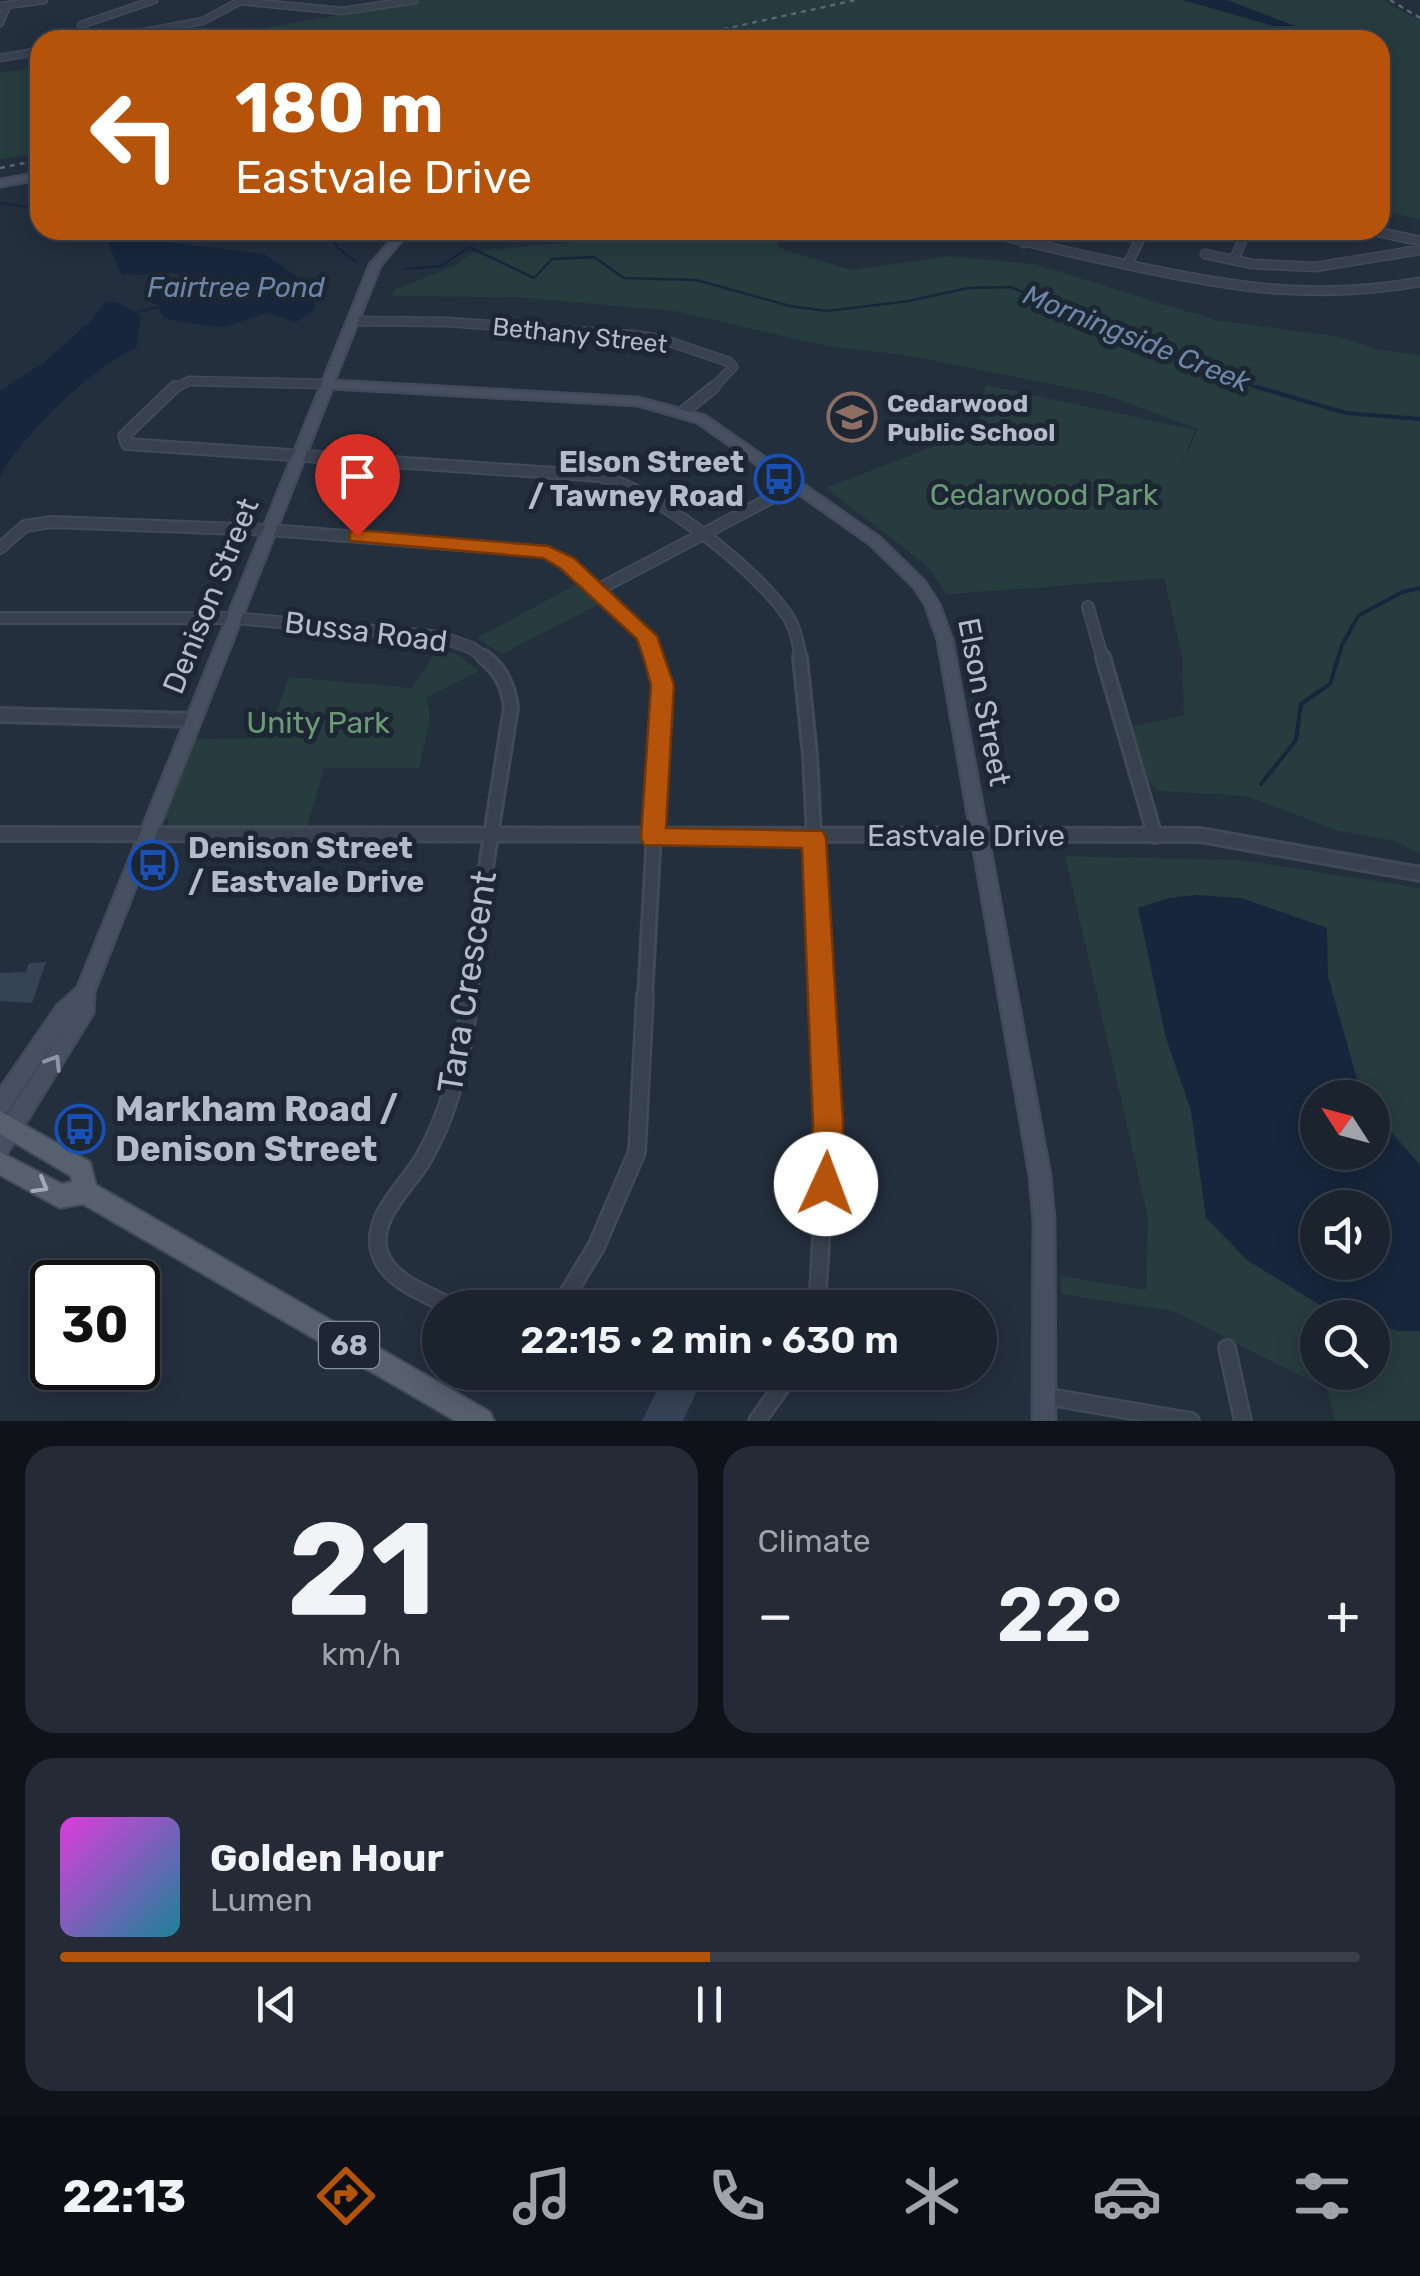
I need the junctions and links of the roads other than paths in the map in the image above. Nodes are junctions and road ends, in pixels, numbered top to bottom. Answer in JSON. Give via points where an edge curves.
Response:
{"nodes":[{"id":1,"x":44,"y":0,"type":"edge"},
{"id":2,"x":154,"y":0,"type":"edge"},
{"id":3,"x":337,"y":0,"type":"edge"},
{"id":4,"x":415,"y":0,"type":"edge"},
{"id":5,"x":241,"y":1,"type":"edge"},
{"id":6,"x":3,"y":6,"type":"edge"},
{"id":7,"x":330,"y":11,"type":"junction"},
{"id":8,"x":0,"y":22,"type":"edge"},
{"id":9,"x":84,"y":30,"type":"edge"},
{"id":10,"x":155,"y":30,"type":"edge"},
{"id":11,"x":30,"y":53,"type":"edge"},
{"id":12,"x":0,"y":58,"type":"edge"},
{"id":13,"x":30,"y":178,"type":"edge"},
{"id":14,"x":0,"y":183,"type":"edge"},
{"id":15,"x":1390,"y":234,"type":"edge"},
{"id":16,"x":396,"y":240,"type":"edge"},
{"id":17,"x":1017,"y":240,"type":"edge"},
{"id":18,"x":1140,"y":240,"type":"edge"},
{"id":19,"x":1242,"y":240,"type":"edge"},
{"id":20,"x":1420,"y":240,"type":"edge"},
{"id":21,"x":1024,"y":242,"type":"joint"},
{"id":22,"x":1420,"y":250,"type":"edge"},
{"id":23,"x":1205,"y":254,"type":"dead end"},
{"id":24,"x":1234,"y":260,"type":"junction"},
{"id":25,"x":1127,"y":265,"type":"junction"},
{"id":26,"x":1420,"y":282,"type":"edge"},
{"id":27,"x":353,"y":321,"type":"junction"},
{"id":28,"x":328,"y":384,"type":"junction"},
{"id":29,"x":683,"y":412,"type":"junction"},
{"id":30,"x":300,"y":454,"type":"junction"},
{"id":31,"x":796,"y":485,"type":"junction"},
{"id":32,"x":270,"y":530,"type":"junction"},
{"id":33,"x":700,"y":536,"type":"junction"},
{"id":34,"x":0,"y":548,"type":"edge"},
{"id":35,"x":598,"y":589,"type":"junction"},
{"id":36,"x":1088,"y":607,"type":"dead end"},
{"id":37,"x":0,"y":618,"type":"edge"},
{"id":38,"x":234,"y":618,"type":"junction"},
{"id":39,"x":0,"y":715,"type":"edge"},
{"id":40,"x":194,"y":720,"type":"junction"},
{"id":41,"x":0,"y":834,"type":"edge"},
{"id":42,"x":149,"y":834,"type":"junction"},
{"id":43,"x":490,"y":836,"type":"junction"},
{"id":44,"x":981,"y":836,"type":"junction"},
{"id":45,"x":1155,"y":836,"type":"junction"},
{"id":46,"x":653,"y":838,"type":"junction"},
{"id":47,"x":814,"y":838,"type":"junction"},
{"id":48,"x":1420,"y":874,"type":"edge"},
{"id":49,"x":86,"y":992,"type":"junction"},
{"id":50,"x":0,"y":1104,"type":"edge"},
{"id":51,"x":4,"y":1132,"type":"edge"},
{"id":52,"x":0,"y":1163,"type":"edge"},
{"id":53,"x":85,"y":1192,"type":"junction"},
{"id":54,"x":425,"y":1290,"type":"edge"},
{"id":55,"x":570,"y":1290,"type":"edge"},
{"id":56,"x":818,"y":1290,"type":"edge"},
{"id":57,"x":1228,"y":1348,"type":"dead end"},
{"id":58,"x":779,"y":1390,"type":"edge"},
{"id":59,"x":1044,"y":1396,"type":"junction"},
{"id":60,"x":481,"y":1421,"type":"edge"},
{"id":61,"x":757,"y":1421,"type":"edge"},
{"id":62,"x":1044,"y":1421,"type":"edge"},
{"id":63,"x":1191,"y":1421,"type":"edge"},
{"id":64,"x":1243,"y":1421,"type":"edge"}],
"edges":[{"from":1,"to":6,"type":"street"},
{"from":2,"to":9,"type":"street","via":[[82,25]]},
{"from":3,"to":7,"type":"street"},
{"from":4,"to":7,"type":"street"},
{"from":5,"to":7,"type":"street"},
{"from":5,"to":10,"type":"street","via":[[202,21]]},
{"from":6,"to":8,"type":"street"},
{"from":11,"to":12,"type":"street"},
{"from":13,"to":14,"type":"street"},
{"from":15,"to":20,"type":"street"},
{"from":16,"to":27,"type":"street","name":"Denison Street","via":[[375,265]]},
{"from":17,"to":21,"type":"street"},
{"from":18,"to":25,"type":"street"},
{"from":19,"to":24,"type":"street"},
{"from":21,"to":25,"type":"street"},
{"from":22,"to":24,"type":"street","via":[[1314,267]]},
{"from":23,"to":24,"type":"street"},
{"from":25,"to":26,"type":"street","via":[[1287,296],[1373,292]]},
{"from":27,"to":28,"type":"street","name":"Denison Street"},
{"from":27,"to":29,"type":"street","name":"Bethany Street","via":[[632,335],[734,367]]},
{"from":28,"to":29,"type":"street","name":"Elson Street","via":[[638,402]]},
{"from":28,"to":30,"type":"street","name":"Denison Street"},
{"from":28,"to":30,"type":"street","via":[[189,381],[124,436],[135,447]]},
{"from":29,"to":31,"type":"street","name":"Elson Street"},
{"from":30,"to":32,"type":"street","name":"Denison Street"},
{"from":30,"to":33,"type":"street","via":[[600,476],[658,501]]},
{"from":31,"to":33,"type":"street"},
{"from":31,"to":44,"type":"street","name":"Elson Street","via":[[888,552],[932,604],[945,640]]},
{"from":32,"to":34,"type":"street","via":[[41,523],[14,532]]},
{"from":32,"to":35,"type":"street","via":[[548,552]]},
{"from":32,"to":38,"type":"street","name":"Denison Street"},
{"from":33,"to":35,"type":"street"},
{"from":33,"to":47,"type":"street","via":[[774,596],[799,642]]},
{"from":35,"to":46,"type":"street","via":[[646,636],[662,685]]},
{"from":36,"to":45,"type":"street"},
{"from":37,"to":38,"type":"street"},
{"from":38,"to":40,"type":"street","name":"Denison Street"},
{"from":38,"to":43,"type":"street","name":"Bussa Road","via":[[442,637],[488,659],[505,681],[511,707]]},
{"from":39,"to":40,"type":"street"},
{"from":40,"to":42,"type":"street","name":"Denison Street"},
{"from":41,"to":42,"type":"street","name":"Eastvale Drive"},
{"from":42,"to":43,"type":"street","name":"Eastvale Drive"},
{"from":42,"to":49,"type":"street","name":"Denison Street"},
{"from":43,"to":46,"type":"street","name":"Eastvale Drive"},
{"from":43,"to":54,"type":"street","name":"Tara Crescent","via":[[468,1017],[448,1106],[378,1232],[382,1264]]},
{"from":44,"to":45,"type":"street","name":"Eastvale Drive"},
{"from":44,"to":47,"type":"street","name":"Eastvale Drive"},
{"from":44,"to":59,"type":"street","name":"Elson Street","via":[[1040,1176]]},
{"from":45,"to":48,"type":"street","name":"Eastvale Drive","via":[[1200,835]]},
{"from":46,"to":47,"type":"street","name":"Eastvale Drive"},
{"from":46,"to":55,"type":"street","via":[[637,1152]]},
{"from":47,"to":56,"type":"street","via":[[828,1124]]},
{"from":49,"to":50,"type":"street","name":"Denison Street","via":[[64,1010]]},
{"from":51,"to":49,"type":"street","name":"Denison Street","one_way":true,"via":[[84,1013]]},
{"from":51,"to":53,"type":"main road","number":"68","via":[[82,1170]]},
{"from":52,"to":53,"type":"main road","number":"68","one_way":true,"via":[[60,1196]]},
{"from":53,"to":60,"type":"main road","number":"68"},
{"from":57,"to":64,"type":"street"},
{"from":58,"to":61,"type":"street"},
{"from":59,"to":62,"type":"street","name":"Elson Street"},
{"from":59,"to":63,"type":"street"}]}
